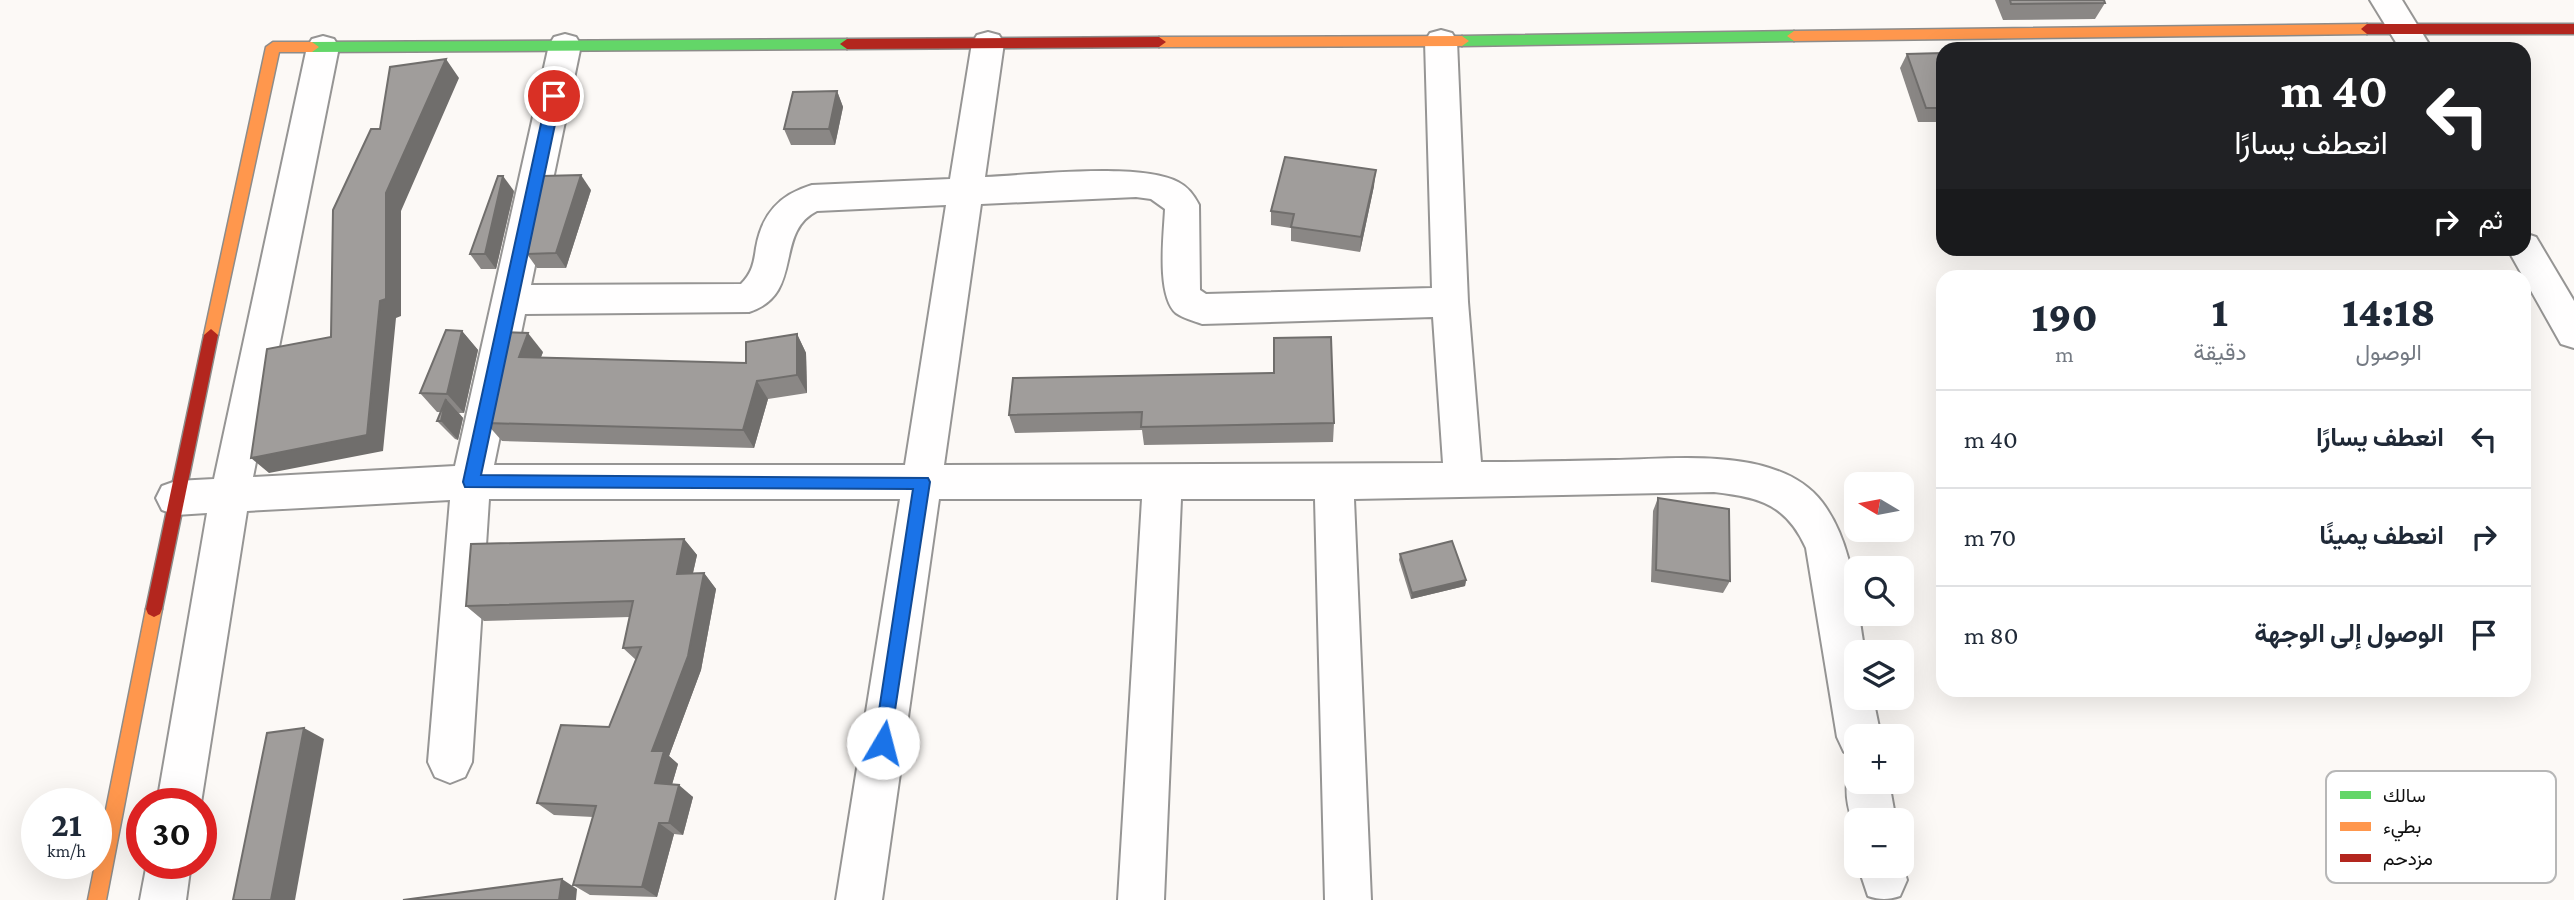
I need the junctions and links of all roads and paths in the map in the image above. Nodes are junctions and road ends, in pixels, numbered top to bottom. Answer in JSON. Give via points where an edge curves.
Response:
{"nodes":[{"id":1,"x":2386,"y":0,"type":"edge"},
{"id":2,"x":2574,"y":29,"type":"edge"},
{"id":3,"x":2411,"y":38,"type":"edge"},
{"id":4,"x":1441,"y":41,"type":"junction"},
{"id":5,"x":988,"y":43,"type":"junction"},
{"id":6,"x":565,"y":45,"type":"junction"},
{"id":7,"x":323,"y":47,"type":"junction"},
{"id":8,"x":966,"y":190,"type":"junction"},
{"id":9,"x":2529,"y":256,"type":"edge"},
{"id":10,"x":510,"y":300,"type":"junction"},
{"id":11,"x":1450,"y":302,"type":"junction"},
{"id":12,"x":2574,"y":333,"type":"edge"},
{"id":13,"x":1463,"y":478,"type":"junction"},
{"id":14,"x":471,"y":482,"type":"junction"},
{"id":15,"x":922,"y":482,"type":"junction"},
{"id":16,"x":1162,"y":482,"type":"junction"},
{"id":17,"x":1334,"y":482,"type":"junction"},
{"id":18,"x":230,"y":495,"type":"junction"},
{"id":19,"x":176,"y":498,"type":"junction"},
{"id":20,"x":1857,"y":724,"type":"edge"},
{"id":21,"x":450,"y":762,"type":"dead end"},
{"id":22,"x":181,"y":788,"type":"edge"},
{"id":23,"x":166,"y":879,"type":"edge"},
{"id":24,"x":97,"y":900,"type":"edge"},
{"id":25,"x":163,"y":900,"type":"edge"},
{"id":26,"x":859,"y":900,"type":"edge"},
{"id":27,"x":1141,"y":900,"type":"edge"},
{"id":28,"x":1348,"y":900,"type":"edge"}],
"edges":[{"from":1,"to":3,"type":"street"},
{"from":2,"to":3,"type":"street"},
{"from":3,"to":4,"type":"street"},
{"from":4,"to":5,"type":"street"},
{"from":4,"to":11,"type":"street"},
{"from":5,"to":6,"type":"street"},
{"from":5,"to":8,"type":"street"},
{"from":6,"to":7,"type":"street"},
{"from":6,"to":10,"type":"street"},
{"from":7,"to":18,"type":"street"},
{"from":7,"to":19,"type":"street","via":[[273,47]]},
{"from":8,"to":10,"type":"street","via":[[812,198],[796,203],[780,221],[769,274],[749,298]]},
{"from":8,"to":11,"type":"street","via":[[1136,184],[1171,192],[1182,205],[1182,291],[1188,302],[1202,309]]},
{"from":8,"to":15,"type":"street"},
{"from":9,"to":12,"type":"street"},
{"from":10,"to":14,"type":"street"},
{"from":11,"to":13,"type":"street"},
{"from":13,"to":17,"type":"street"},
{"from":13,"to":20,"type":"street","via":[[1714,475],[1748,479],[1794,498],[1815,520],[1826,548]]},
{"from":14,"to":15,"type":"street"},
{"from":14,"to":18,"type":"street"},
{"from":14,"to":21,"type":"street"},
{"from":15,"to":16,"type":"street"},
{"from":15,"to":26,"type":"street"},
{"from":16,"to":17,"type":"street"},
{"from":16,"to":27,"type":"street"},
{"from":17,"to":28,"type":"street"},
{"from":18,"to":19,"type":"street"},
{"from":18,"to":22,"type":"street"},
{"from":19,"to":24,"type":"street"},
{"from":23,"to":25,"type":"street"}]}
